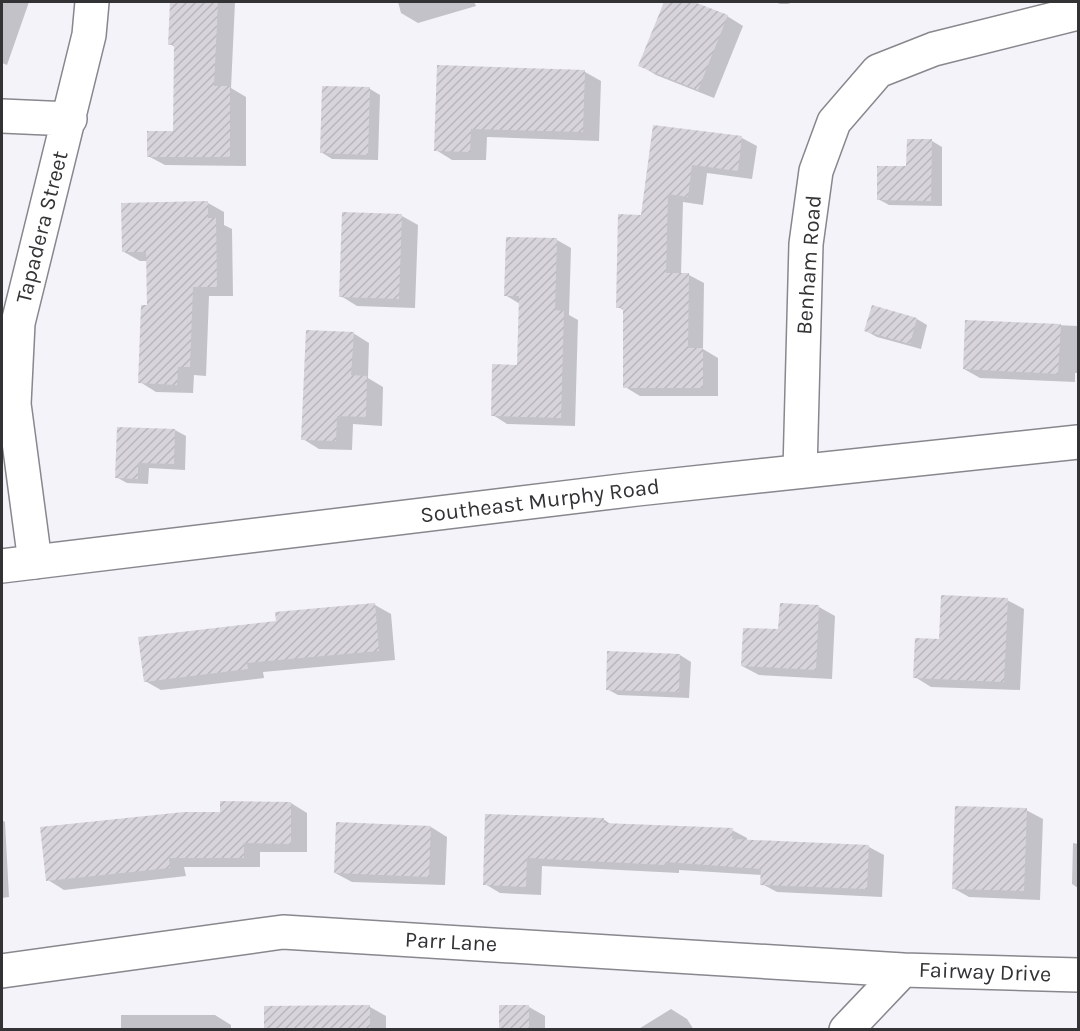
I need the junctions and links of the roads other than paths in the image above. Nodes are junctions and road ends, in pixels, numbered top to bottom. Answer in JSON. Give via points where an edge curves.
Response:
{"nodes":[{"id":1,"x":92,"y":2,"type":"edge"},
{"id":2,"x":1078,"y":13,"type":"edge"},
{"id":3,"x":2,"y":116,"type":"edge"},
{"id":4,"x":70,"y":119,"type":"junction"},
{"id":5,"x":1078,"y":442,"type":"edge"},
{"id":6,"x":800,"y":471,"type":"junction"},
{"id":7,"x":35,"y":562,"type":"junction"},
{"id":8,"x":2,"y":566,"type":"edge"},
{"id":9,"x":903,"y":970,"type":"junction"},
{"id":10,"x":2,"y":971,"type":"edge"},
{"id":11,"x":1078,"y":975,"type":"edge"},
{"id":12,"x":846,"y":1029,"type":"edge"}],
"edges":[{"from":1,"to":4,"type":"street","name":"Tapadera Street","via":[[89,35]]},
{"from":2,"to":6,"type":"street","name":"Benham Road","via":[[934,49],[878,71],[834,122],[816,171],[806,244]]},
{"from":3,"to":4,"type":"street"},
{"from":4,"to":7,"type":"street","name":"Tapadera Street","via":[[18,323],[14,404]]},
{"from":5,"to":6,"type":"street","name":"Southeast Murphy Road"},
{"from":6,"to":7,"type":"street","name":"Southeast Murphy Road"},
{"from":7,"to":8,"type":"street","name":"Southeast Murphy Road"},
{"from":9,"to":10,"type":"street","name":"Parr Lane","via":[[283,932]]},
{"from":9,"to":11,"type":"street","name":"Fairway Drive"},
{"from":9,"to":12,"type":"street","name":"Fairway Drive"}]}
